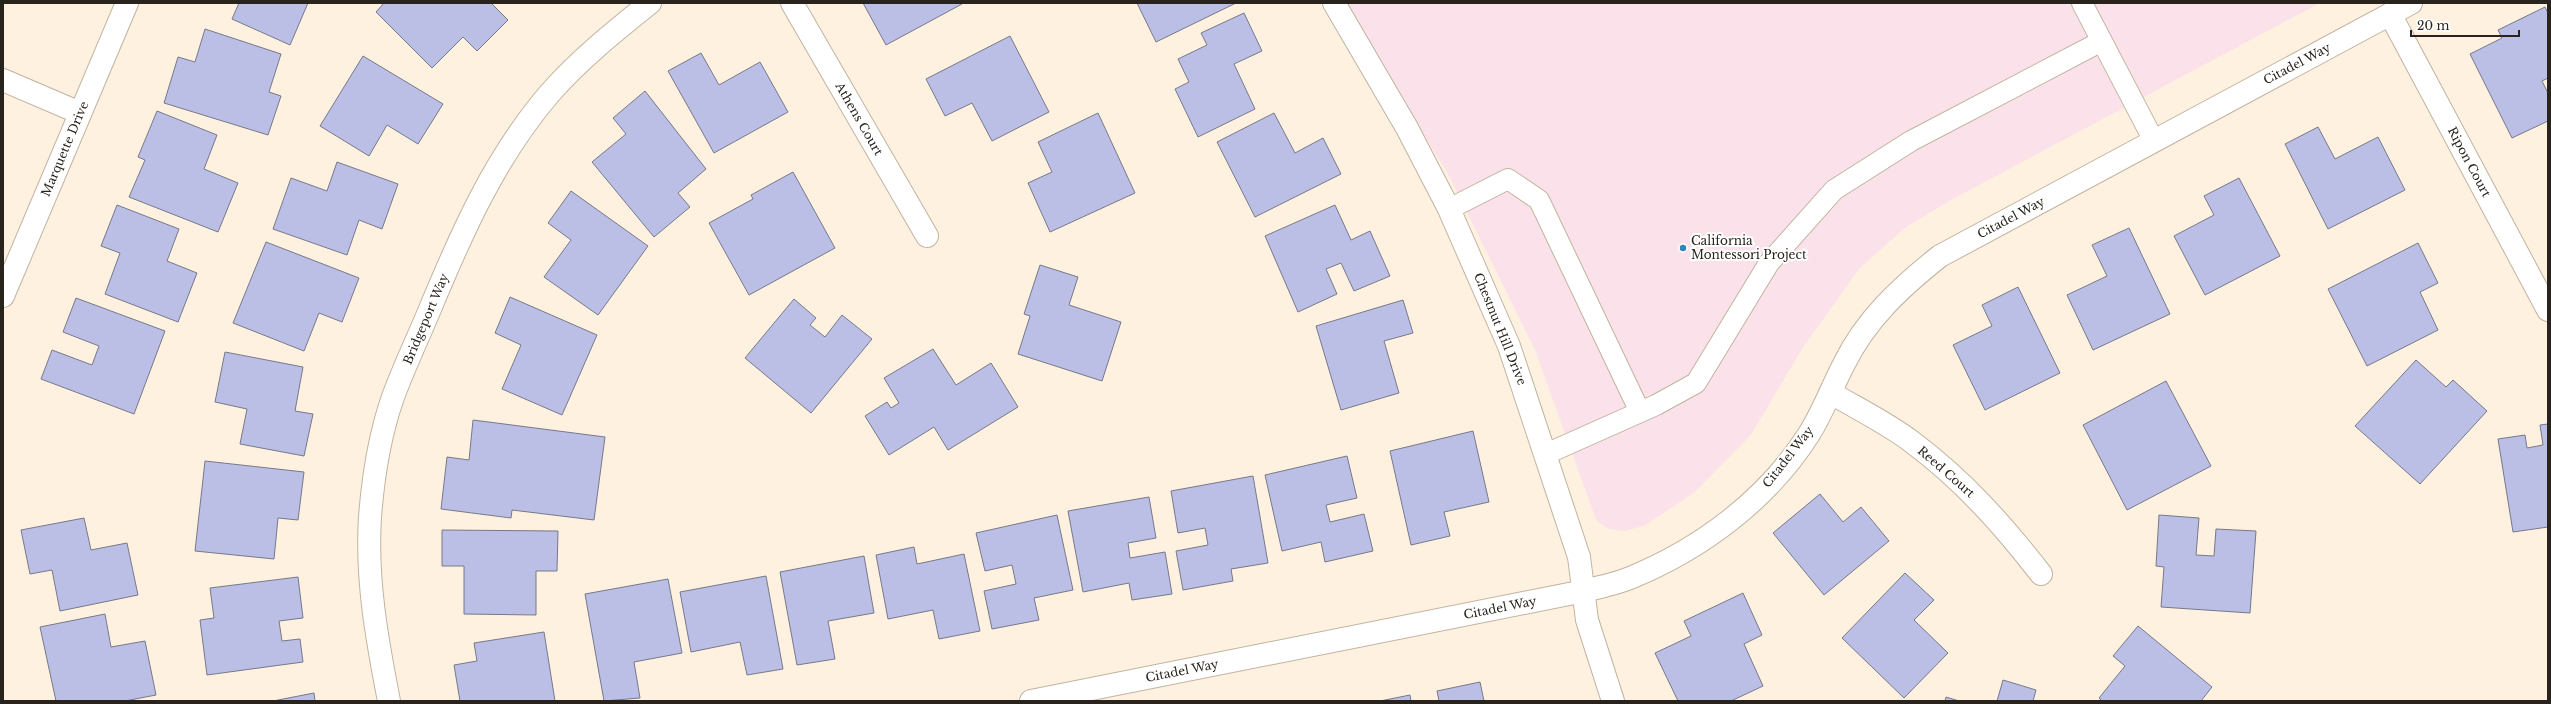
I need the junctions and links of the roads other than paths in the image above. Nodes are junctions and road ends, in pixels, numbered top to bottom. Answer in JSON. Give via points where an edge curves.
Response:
{"nodes":[{"id":1,"x":127,"y":3,"type":"edge"},
{"id":2,"x":650,"y":3,"type":"edge"},
{"id":3,"x":792,"y":3,"type":"edge"},
{"id":4,"x":1334,"y":3,"type":"edge"},
{"id":5,"x":2082,"y":3,"type":"edge"},
{"id":6,"x":2411,"y":3,"type":"edge"},
{"id":7,"x":2390,"y":14,"type":"junction"},
{"id":8,"x":2102,"y":41,"type":"junction"},
{"id":9,"x":3,"y":80,"type":"edge"},
{"id":10,"x":80,"y":113,"type":"junction"},
{"id":11,"x":2154,"y":141,"type":"junction"},
{"id":12,"x":1449,"y":209,"type":"junction"},
{"id":13,"x":927,"y":236,"type":"dead end"},
{"id":14,"x":3,"y":296,"type":"edge"},
{"id":15,"x":2548,"y":310,"type":"edge"},
{"id":16,"x":1832,"y":393,"type":"junction"},
{"id":17,"x":1640,"y":412,"type":"junction"},
{"id":18,"x":1546,"y":454,"type":"junction"},
{"id":19,"x":2041,"y":574,"type":"dead end"},
{"id":20,"x":1584,"y":591,"type":"junction"},
{"id":21,"x":389,"y":701,"type":"edge"},
{"id":22,"x":1031,"y":701,"type":"edge"},
{"id":23,"x":1613,"y":701,"type":"edge"}],
"edges":[{"from":1,"to":10,"type":"street","name":"Marquette Drive"},
{"from":2,"to":21,"type":"street","name":"Bridgeport Way","via":[[592,50],[550,94],[502,158],[463,229],[393,398],[378,457],[370,524],[370,578],[376,635]]},
{"from":3,"to":13,"type":"street","name":"Athens Court"},
{"from":4,"to":12,"type":"street","name":"Chestnut Hill Drive","via":[[1407,128]]},
{"from":5,"to":8,"type":"lane"},
{"from":6,"to":7,"type":"street","name":"Citadel Way"},
{"from":7,"to":11,"type":"street","name":"Citadel Way"},
{"from":7,"to":15,"type":"street","name":"Ripon Court"},
{"from":8,"to":11,"type":"lane"},
{"from":8,"to":17,"type":"lane","via":[[1911,141],[1834,190],[1769,263],[1696,383]]},
{"from":9,"to":10,"type":"street"},
{"from":10,"to":14,"type":"street","name":"Marquette Drive"},
{"from":11,"to":16,"type":"street","name":"Citadel Way","via":[[1940,256],[1902,286],[1870,322],[1844,363]]},
{"from":12,"to":17,"type":"lane","via":[[1508,179],[1539,200]]},
{"from":12,"to":18,"type":"street","name":"Chestnut Hill Drive","via":[[1509,346]]},
{"from":16,"to":19,"type":"street","name":"Reed Court","via":[[1911,441],[1954,476],[2000,522]]},
{"from":16,"to":20,"type":"street","name":"Citadel Way","via":[[1808,435],[1778,474],[1733,519],[1681,554],[1629,578]]},
{"from":17,"to":18,"type":"lane"},
{"from":18,"to":20,"type":"street","name":"Chestnut Hill Drive","via":[[1579,557]]},
{"from":20,"to":22,"type":"street","name":"Citadel Way"},
{"from":20,"to":23,"type":"street","name":"Chestnut Hill Drive","via":[[1588,620]]}]}
